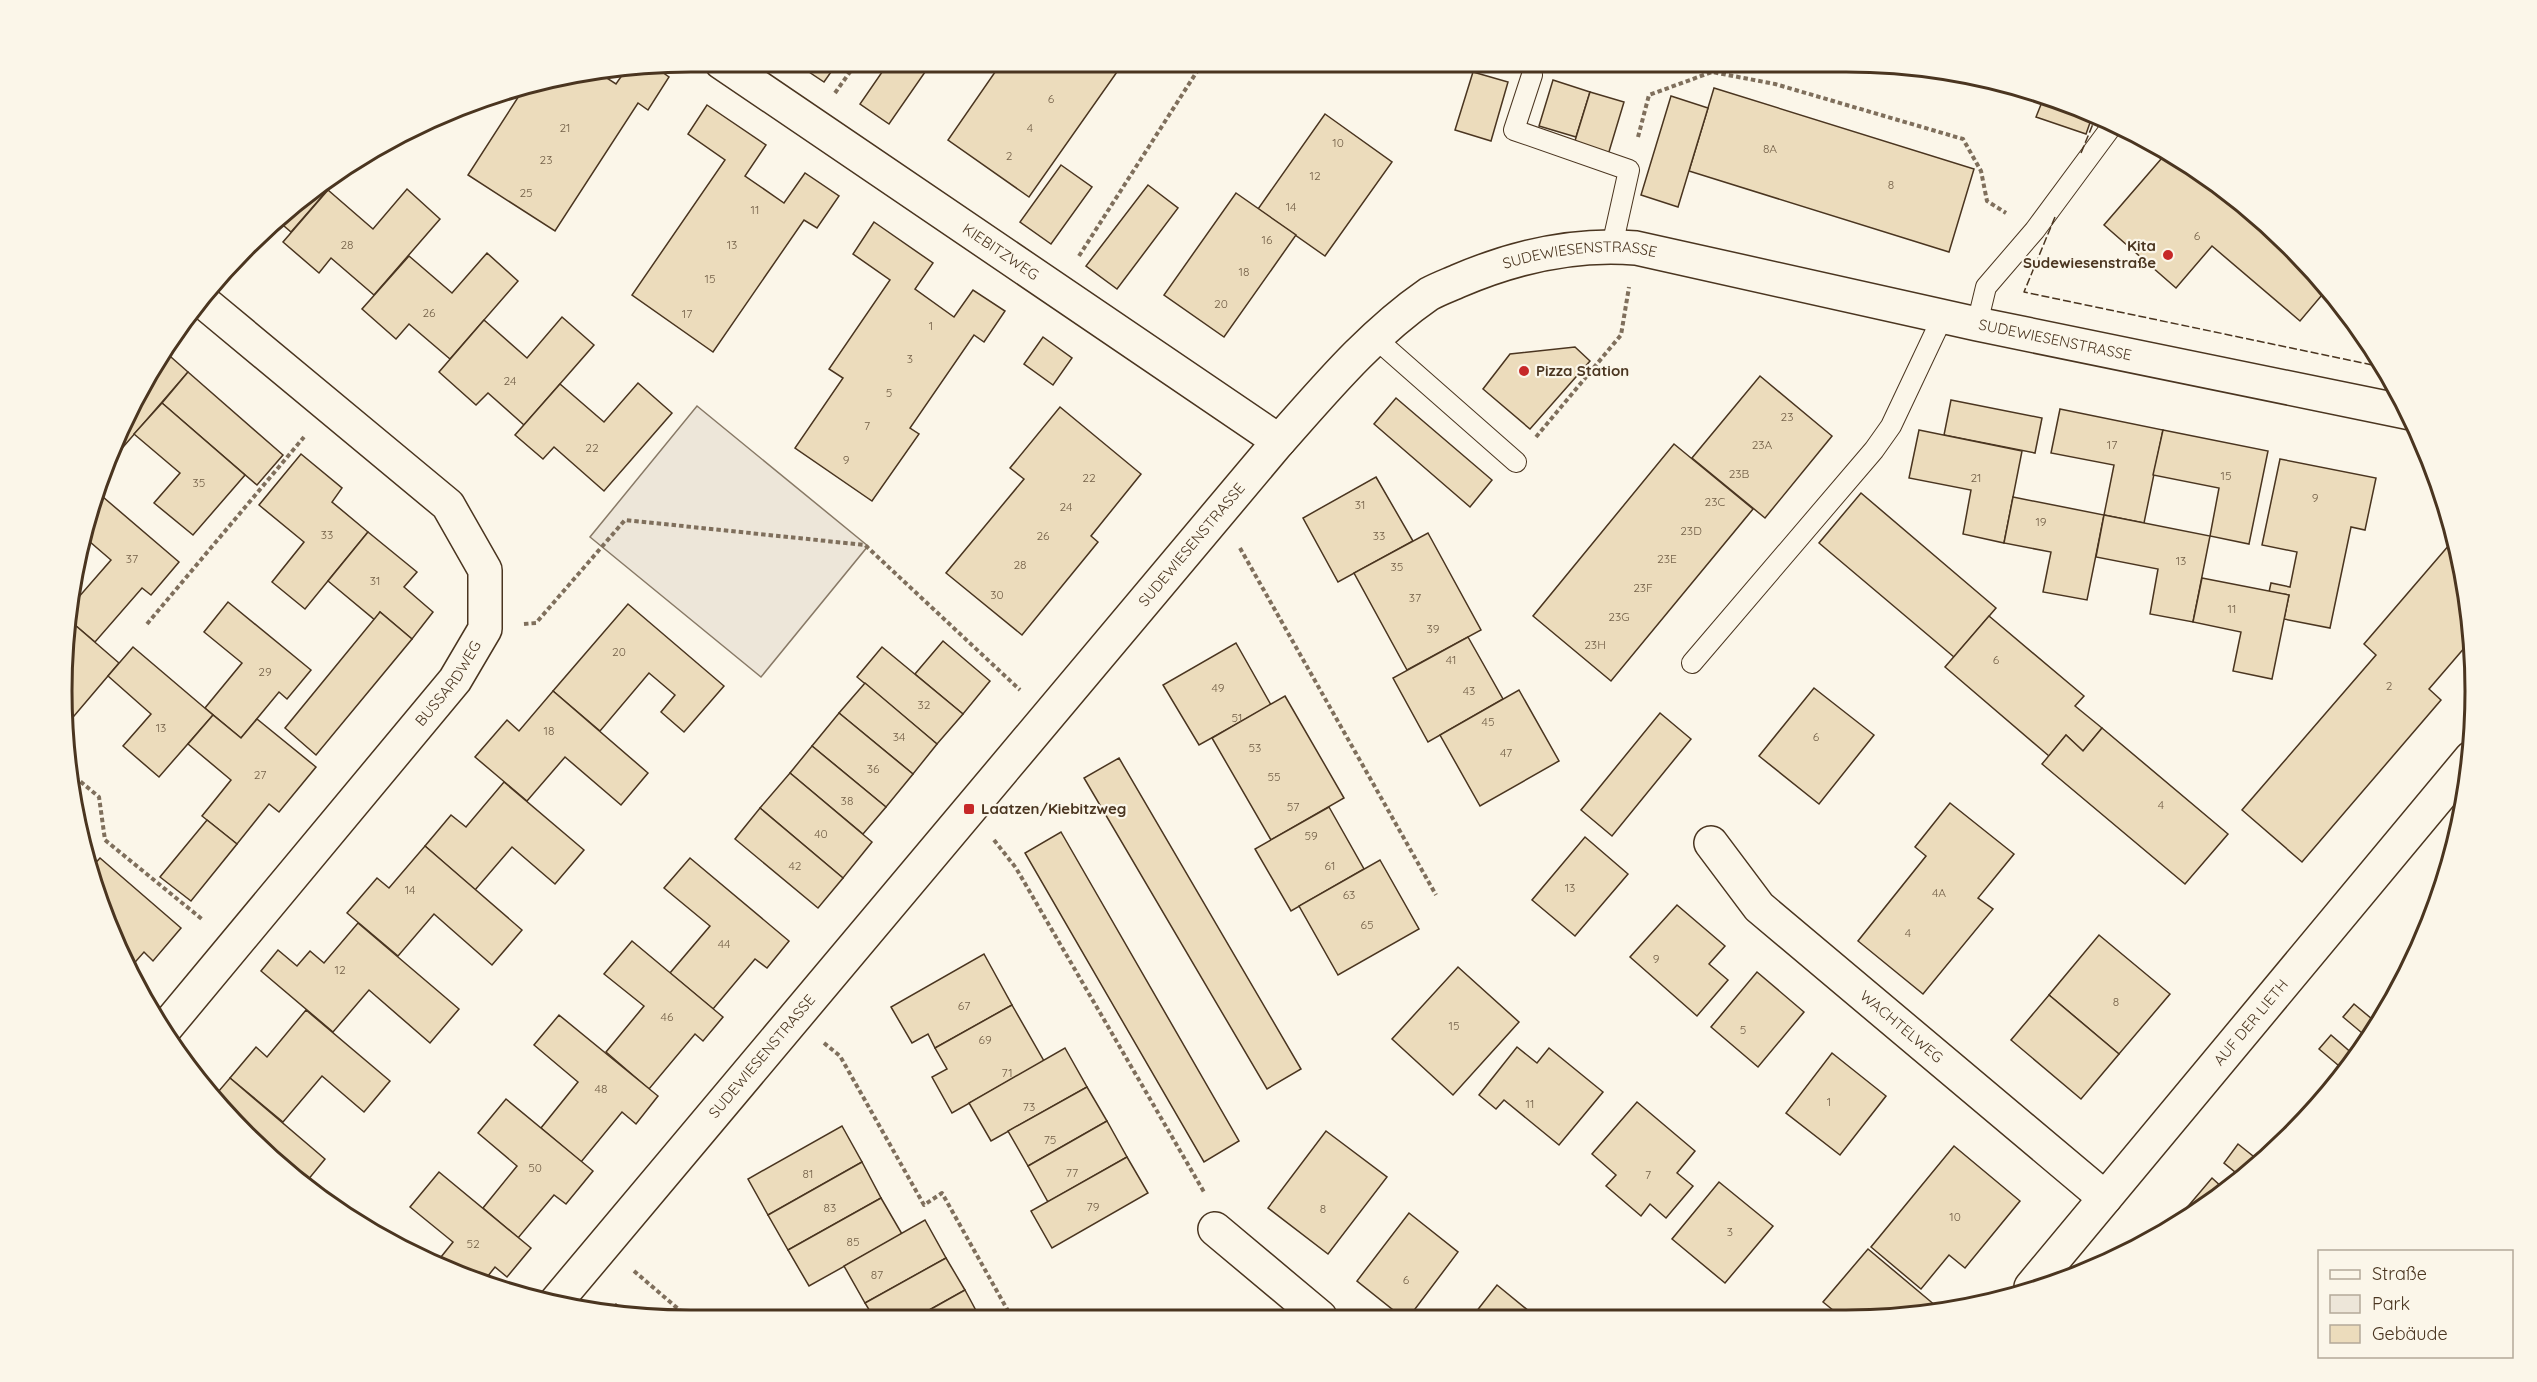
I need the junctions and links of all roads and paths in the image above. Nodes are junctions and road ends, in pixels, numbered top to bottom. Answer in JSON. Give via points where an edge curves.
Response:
{"nodes":[{"id":1,"x":736,"y":72,"type":"edge"},
{"id":2,"x":1197,"y":72,"type":"edge"},
{"id":3,"x":1532,"y":75,"type":"dead end"},
{"id":4,"x":2109,"y":131,"type":"edge"},
{"id":5,"x":1629,"y":170,"type":"junction"},
{"id":6,"x":2035,"y":230,"type":"junction"},
{"id":7,"x":1624,"y":247,"type":"junction"},
{"id":8,"x":1057,"y":289,"type":"junction"},
{"id":9,"x":207,"y":305,"type":"edge"},
{"id":10,"x":1943,"y":316,"type":"junction"},
{"id":11,"x":1977,"y":324,"type":"junction"},
{"id":12,"x":1375,"y":338,"type":"junction"},
{"id":13,"x":330,"y":406,"type":"junction"},
{"id":14,"x":2397,"y":410,"type":"edge"},
{"id":15,"x":1279,"y":441,"type":"junction"},
{"id":16,"x":1516,"y":462,"type":"joint"},
{"id":17,"x":1220,"y":513,"type":"junction"},
{"id":18,"x":147,"y":624,"type":"dead end"},
{"id":19,"x":485,"y":629,"type":"junction"},
{"id":20,"x":1692,"y":663,"type":"dead end"},
{"id":21,"x":1050,"y":714,"type":"junction"},
{"id":22,"x":2460,"y":771,"type":"edge"},
{"id":23,"x":78,"y":780,"type":"edge"},
{"id":24,"x":969,"y":809,"type":"junction"},
{"id":25,"x":1711,"y":843,"type":"dead end"},
{"id":26,"x":1436,"y":895,"type":"dead end"},
{"id":27,"x":234,"y":945,"type":"junction"},
{"id":28,"x":794,"y":1016,"type":"junction"},
{"id":29,"x":169,"y":1024,"type":"edge"},
{"id":30,"x":2105,"y":1198,"type":"junction"},
{"id":31,"x":1215,"y":1229,"type":"joint"},
{"id":32,"x":603,"y":1245,"type":"junction"},
{"id":33,"x":2037,"y":1279,"type":"edge"},
{"id":34,"x":561,"y":1296,"type":"edge"},
{"id":35,"x":679,"y":1310,"type":"edge"},
{"id":36,"x":1008,"y":1310,"type":"edge"},
{"id":37,"x":1312,"y":1310,"type":"edge"}],
"edges":[{"from":1,"to":8,"type":"street","name":"KIEBITZWEG"},
{"from":2,"to":8,"type":"path"},
{"from":3,"to":5,"type":"lane","via":[[1514,130]]},
{"from":4,"to":6,"type":"lane"},
{"from":5,"to":6,"type":"path","via":[[1649,95],[1712,72],[1775,84],[1964,139],[1981,171],[1987,201]]},
{"from":5,"to":7,"type":"lane"},
{"from":6,"to":11,"type":"lane","via":[[1986,287]]},
{"from":7,"to":10,"type":"street","name":"SUDEWIESENSTRASSE"},
{"from":7,"to":12,"type":"street","name":"SUDEWIESENSTRASSE","via":[[1533,255],[1480,272],[1431,293]]},
{"from":7,"to":16,"type":"path","via":[[1621,335]]},
{"from":8,"to":15,"type":"street","name":"KIEBITZWEG"},
{"from":9,"to":13,"type":"street","name":"BUSSARDWEG"},
{"from":10,"to":11,"type":"street","name":"SUDEWIESENSTRASSE"},
{"from":10,"to":20,"type":"lane","via":[[1892,426]]},
{"from":11,"to":14,"type":"street","name":"SUDEWIESENSTRASSE"},
{"from":12,"to":15,"type":"street","name":"SUDEWIESENSTRASSE"},
{"from":12,"to":16,"type":"lane"},
{"from":13,"to":18,"type":"path"},
{"from":13,"to":19,"type":"street","name":"BUSSARDWEG","via":[[448,505],[484,570]]},
{"from":15,"to":17,"type":"street","name":"SUDEWIESENSTRASSE"},
{"from":17,"to":21,"type":"street","name":"SUDEWIESENSTRASSE"},
{"from":17,"to":26,"type":"path"},
{"from":19,"to":21,"type":"path","via":[[536,623],[625,520],[865,545]]},
{"from":19,"to":27,"type":"street","name":"BUSSARDWEG","via":[[455,680]]},
{"from":21,"to":24,"type":"street","name":"SUDEWIESENSTRASSE"},
{"from":22,"to":30,"type":"street","name":"AUF DER LIETH"},
{"from":23,"to":27,"type":"path","via":[[99,797],[105,840]]},
{"from":24,"to":28,"type":"street","name":"SUDEWIESENSTRASSE"},
{"from":24,"to":31,"type":"path","via":[[1016,868],[1203,1190]]},
{"from":25,"to":30,"type":"street","name":"WACHTELWEG","via":[[1759,907]]},
{"from":27,"to":29,"type":"street","name":"BUSSARDWEG"},
{"from":28,"to":32,"type":"street","name":"SUDEWIESENSTRASSE"},
{"from":28,"to":36,"type":"path","via":[[840,1056],[924,1205],[942,1193]]},
{"from":30,"to":33,"type":"street","name":"AUF DER LIETH"},
{"from":31,"to":37,"type":"street"},
{"from":32,"to":34,"type":"street","name":"SUDEWIESENSTRASSE"},
{"from":32,"to":35,"type":"path"}]}
